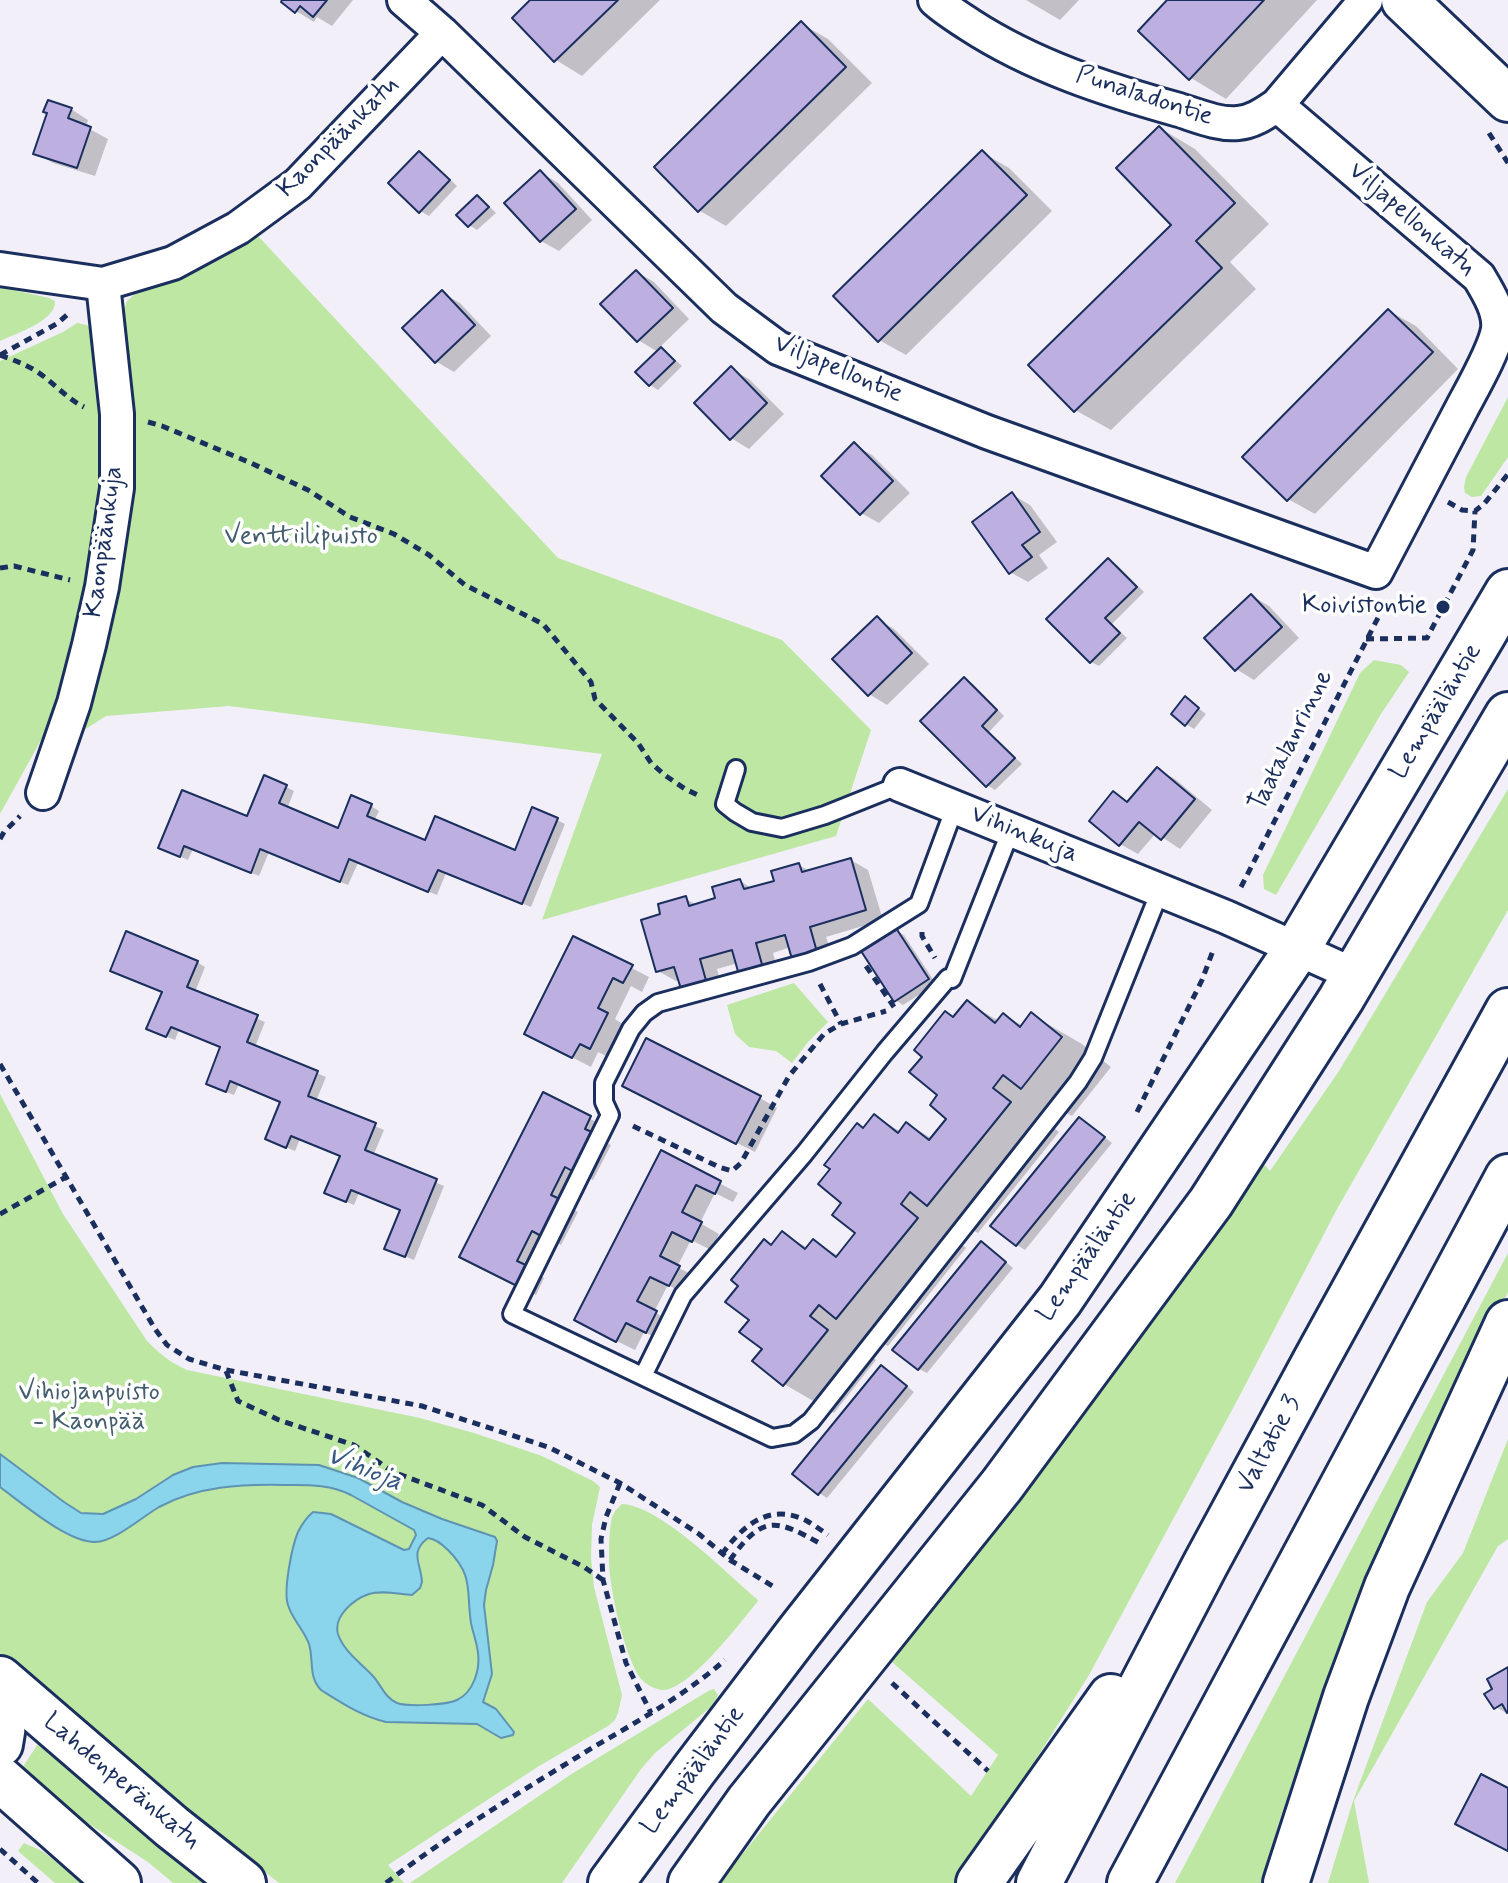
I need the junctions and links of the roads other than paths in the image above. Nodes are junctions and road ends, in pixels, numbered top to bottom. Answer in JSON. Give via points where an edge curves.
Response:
{"nodes":[{"id":1,"x":404,"y":0,"type":"edge"},
{"id":2,"x":935,"y":0,"type":"edge"},
{"id":3,"x":1366,"y":0,"type":"edge"},
{"id":4,"x":1404,"y":0,"type":"edge"},
{"id":5,"x":442,"y":33,"type":"junction"},
{"id":6,"x":1508,"y":99,"type":"edge"},
{"id":7,"x":1277,"y":105,"type":"junction"},
{"id":8,"x":0,"y":269,"type":"edge"},
{"id":9,"x":103,"y":284,"type":"junction"},
{"id":10,"x":1383,"y":583,"type":"joint"},
{"id":11,"x":1508,"y":592,"type":"edge"},
{"id":12,"x":1508,"y":715,"type":"edge"},
{"id":13,"x":736,"y":769,"type":"dead end"},
{"id":14,"x":900,"y":785,"type":"joint"},
{"id":15,"x":43,"y":793,"type":"dead end"},
{"id":16,"x":955,"y":807,"type":"junction"},
{"id":17,"x":1011,"y":830,"type":"junction"},
{"id":18,"x":1160,"y":891,"type":"junction"},
{"id":19,"x":1297,"y":949,"type":"junction"},
{"id":20,"x":1355,"y":975,"type":"junction"},
{"id":21,"x":1508,"y":1011,"type":"edge"},
{"id":22,"x":1508,"y":1177,"type":"edge"},
{"id":23,"x":1508,"y":1323,"type":"edge"},
{"id":24,"x":643,"y":1376,"type":"junction"},
{"id":25,"x":1205,"y":1565,"type":"junction"},
{"id":26,"x":0,"y":1679,"type":"edge"},
{"id":27,"x":0,"y":1690,"type":"edge"},
{"id":28,"x":0,"y":1744,"type":"edge"},
{"id":29,"x":0,"y":1779,"type":"edge"},
{"id":30,"x":118,"y":1883,"type":"edge"},
{"id":31,"x":243,"y":1883,"type":"edge"},
{"id":32,"x":611,"y":1883,"type":"edge"},
{"id":33,"x":691,"y":1883,"type":"edge"},
{"id":34,"x":979,"y":1883,"type":"edge"},
{"id":35,"x":1039,"y":1883,"type":"edge"},
{"id":36,"x":1130,"y":1883,"type":"edge"},
{"id":37,"x":1286,"y":1883,"type":"edge"}],
"edges":[{"from":1,"to":5,"type":"street","name":"Viljapellontie"},
{"from":2,"to":7,"type":"street","name":"Punaladontie","via":[[994,40],[1121,94],[1221,122],[1258,118]]},
{"from":3,"to":7,"type":"street","name":"Punaladontie"},
{"from":4,"to":6,"type":"main road"},
{"from":5,"to":9,"type":"street","name":"Kaonpäänkatu","via":[[298,184],[274,202],[173,263]]},
{"from":5,"to":10,"type":"street","name":"Viljapellontie","via":[[724,308],[778,348]]},
{"from":7,"to":10,"type":"street","name":"Viljapellonkatu","via":[[1479,277],[1496,315],[1498,328],[1476,382]]},
{"from":8,"to":9,"type":"street","name":"Kaonpäänkatu"},
{"from":9,"to":15,"type":"street","name":"Kaonpäänkuja","via":[[117,414],[117,488],[102,587],[74,703]]},
{"from":11,"to":19,"type":"main road","name":"Lempääläntie"},
{"from":12,"to":20,"type":"main road"},
{"from":13,"to":14,"type":"lane","name":"Vihinkuja","via":[[725,804],[752,822],[782,828]]},
{"from":14,"to":16,"type":"street","name":"Vihinkuja"},
{"from":16,"to":17,"type":"street","name":"Vihinkuja"},
{"from":16,"to":24,"type":"lane","via":[[919,904],[852,946],[658,1003],[631,1029],[604,1083],[610,1115],[512,1314]]},
{"from":17,"to":18,"type":"street","name":"Vihinkuja"},
{"from":17,"to":24,"type":"lane","via":[[952,979],[683,1295]]},
{"from":18,"to":19,"type":"street","name":"Vihinkuja"},
{"from":18,"to":24,"type":"lane","via":[[1093,1058],[1078,1082],[811,1421],[794,1434],[772,1438]]},
{"from":19,"to":20,"type":"street","name":"Vihinkuja"},
{"from":19,"to":32,"type":"main road","name":"Lempääläntie","via":[[1060,1300],[799,1632]]},
{"from":20,"to":33,"type":"main road","via":[[1211,1202],[1002,1485],[749,1801]]},
{"from":21,"to":25,"type":"main road","name":"Valtatie 3"},
{"from":22,"to":36,"type":"main road"},
{"from":23,"to":37,"type":"main road","via":[[1387,1587]]},
{"from":25,"to":34,"type":"main road"},
{"from":25,"to":35,"type":"main road","name":"Valtatie 3"},
{"from":26,"to":31,"type":"main road","name":"Lahdenperänkatu"},
{"from":27,"to":28,"type":"main road"},
{"from":29,"to":30,"type":"main road"}]}
